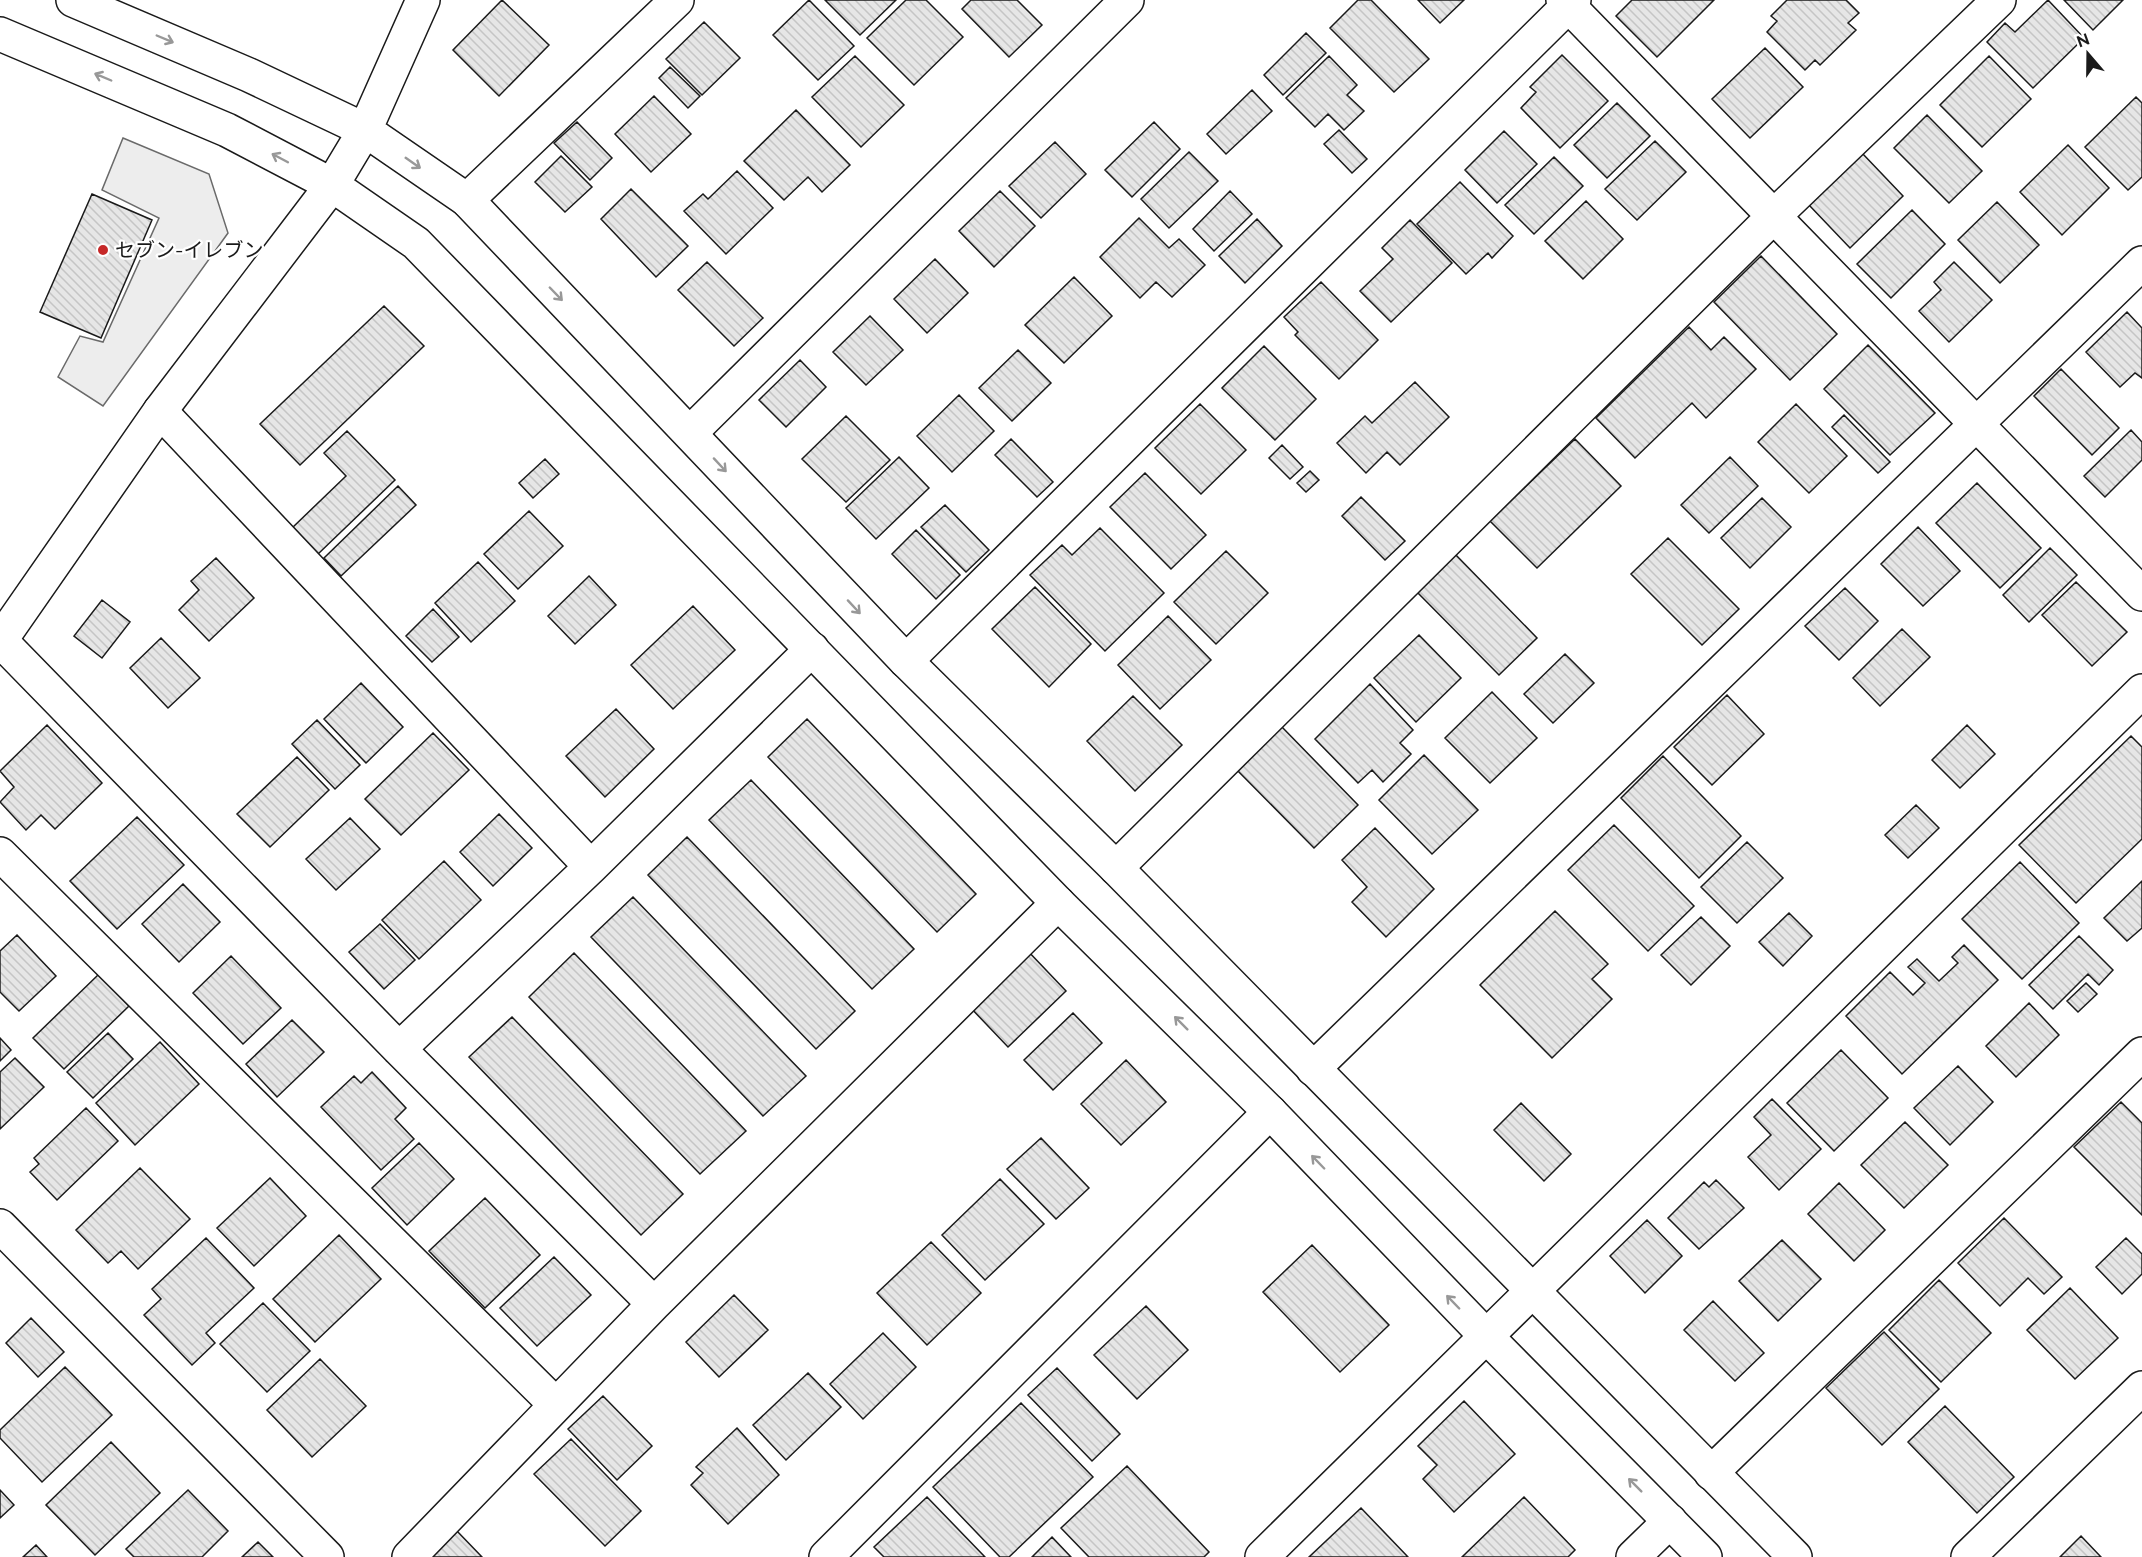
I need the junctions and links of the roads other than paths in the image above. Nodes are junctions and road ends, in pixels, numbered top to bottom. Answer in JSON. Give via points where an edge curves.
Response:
{"nodes":[{"id":1,"x":73,"y":0,"type":"edge"},
{"id":2,"x":423,"y":0,"type":"edge"},
{"id":3,"x":677,"y":0,"type":"edge"},
{"id":4,"x":1127,"y":0,"type":"edge"},
{"id":5,"x":1998,"y":0,"type":"edge"},
{"id":6,"x":1569,"y":2,"type":"edge"},
{"id":7,"x":0,"y":34,"type":"edge"},
{"id":8,"x":365,"y":130,"type":"junction"},
{"id":9,"x":332,"y":185,"type":"junction"},
{"id":10,"x":467,"y":200,"type":"junction"},
{"id":11,"x":1775,"y":215,"type":"junction"},
{"id":12,"x":2142,"y":263,"type":"edge"},
{"id":13,"x":160,"y":411,"type":"junction"},
{"id":14,"x":1976,"y":424,"type":"junction"},
{"id":15,"x":690,"y":433,"type":"junction"},
{"id":16,"x":2142,"y":594,"type":"edge"},
{"id":17,"x":0,"y":641,"type":"edge"},
{"id":18,"x":812,"y":649,"type":"junction"},
{"id":19,"x":906,"y":661,"type":"junction"},
{"id":20,"x":2142,"y":691,"type":"edge"},
{"id":21,"x":0,"y":854,"type":"edge"},
{"id":22,"x":591,"y":867,"type":"junction"},
{"id":23,"x":1116,"y":868,"type":"junction"},
{"id":24,"x":1058,"y":903,"type":"junction"},
{"id":25,"x":399,"y":1049,"type":"junction"},
{"id":26,"x":2142,"y":1054,"type":"edge"},
{"id":27,"x":1313,"y":1069,"type":"junction"},
{"id":28,"x":1270,"y":1112,"type":"junction"},
{"id":29,"x":0,"y":1226,"type":"edge"},
{"id":30,"x":1532,"y":1291,"type":"junction"},
{"id":31,"x":654,"y":1304,"type":"junction"},
{"id":32,"x":1486,"y":1336,"type":"junction"},
{"id":33,"x":2142,"y":1388,"type":"edge"},
{"id":34,"x":556,"y":1405,"type":"junction"},
{"id":35,"x":1711,"y":1473,"type":"junction"},
{"id":36,"x":1670,"y":1521,"type":"junction"},
{"id":37,"x":327,"y":1557,"type":"edge"},
{"id":38,"x":409,"y":1557,"type":"edge"},
{"id":39,"x":826,"y":1557,"type":"edge"},
{"id":40,"x":1262,"y":1557,"type":"edge"},
{"id":41,"x":1633,"y":1557,"type":"edge"},
{"id":42,"x":1706,"y":1557,"type":"edge"},
{"id":43,"x":1794,"y":1557,"type":"edge"},
{"id":44,"x":1968,"y":1557,"type":"edge"}],
"edges":[{"from":1,"to":8,"type":"street","one_way":true,"via":[[249,75]]},
{"from":2,"to":8,"type":"street"},
{"from":3,"to":10,"type":"street"},
{"from":4,"to":15,"type":"street"},
{"from":5,"to":11,"type":"street"},
{"from":6,"to":11,"type":"street"},
{"from":6,"to":19,"type":"street"},
{"from":9,"to":7,"type":"street","one_way":true,"via":[[227,130]]},
{"from":8,"to":9,"type":"street"},
{"from":8,"to":10,"type":"street","one_way":true},
{"from":9,"to":13,"type":"street"},
{"from":9,"to":18,"type":"street","via":[[416,243]]},
{"from":10,"to":15,"type":"street","one_way":true},
{"from":11,"to":14,"type":"street"},
{"from":11,"to":23,"type":"street"},
{"from":12,"to":14,"type":"street"},
{"from":13,"to":17,"type":"street"},
{"from":13,"to":22,"type":"street"},
{"from":14,"to":16,"type":"street"},
{"from":14,"to":27,"type":"street"},
{"from":15,"to":19,"type":"street","one_way":true},
{"from":17,"to":25,"type":"street"},
{"from":18,"to":22,"type":"street"},
{"from":18,"to":24,"type":"street"},
{"from":19,"to":23,"type":"street"},
{"from":20,"to":30,"type":"street"},
{"from":21,"to":34,"type":"street"},
{"from":22,"to":25,"type":"street"},
{"from":23,"to":27,"type":"street"},
{"from":28,"to":24,"type":"street","one_way":true},
{"from":24,"to":31,"type":"street"},
{"from":25,"to":31,"type":"street"},
{"from":26,"to":35,"type":"street"},
{"from":27,"to":30,"type":"street"},
{"from":32,"to":28,"type":"street","one_way":true},
{"from":28,"to":39,"type":"street"},
{"from":29,"to":37,"type":"street"},
{"from":30,"to":32,"type":"street"},
{"from":30,"to":35,"type":"street"},
{"from":31,"to":34,"type":"street"},
{"from":36,"to":32,"type":"street","one_way":true},
{"from":32,"to":40,"type":"street"},
{"from":33,"to":44,"type":"street"},
{"from":34,"to":38,"type":"street"},
{"from":35,"to":43,"type":"street"},
{"from":36,"to":41,"type":"street"},
{"from":36,"to":42,"type":"street"}]}
